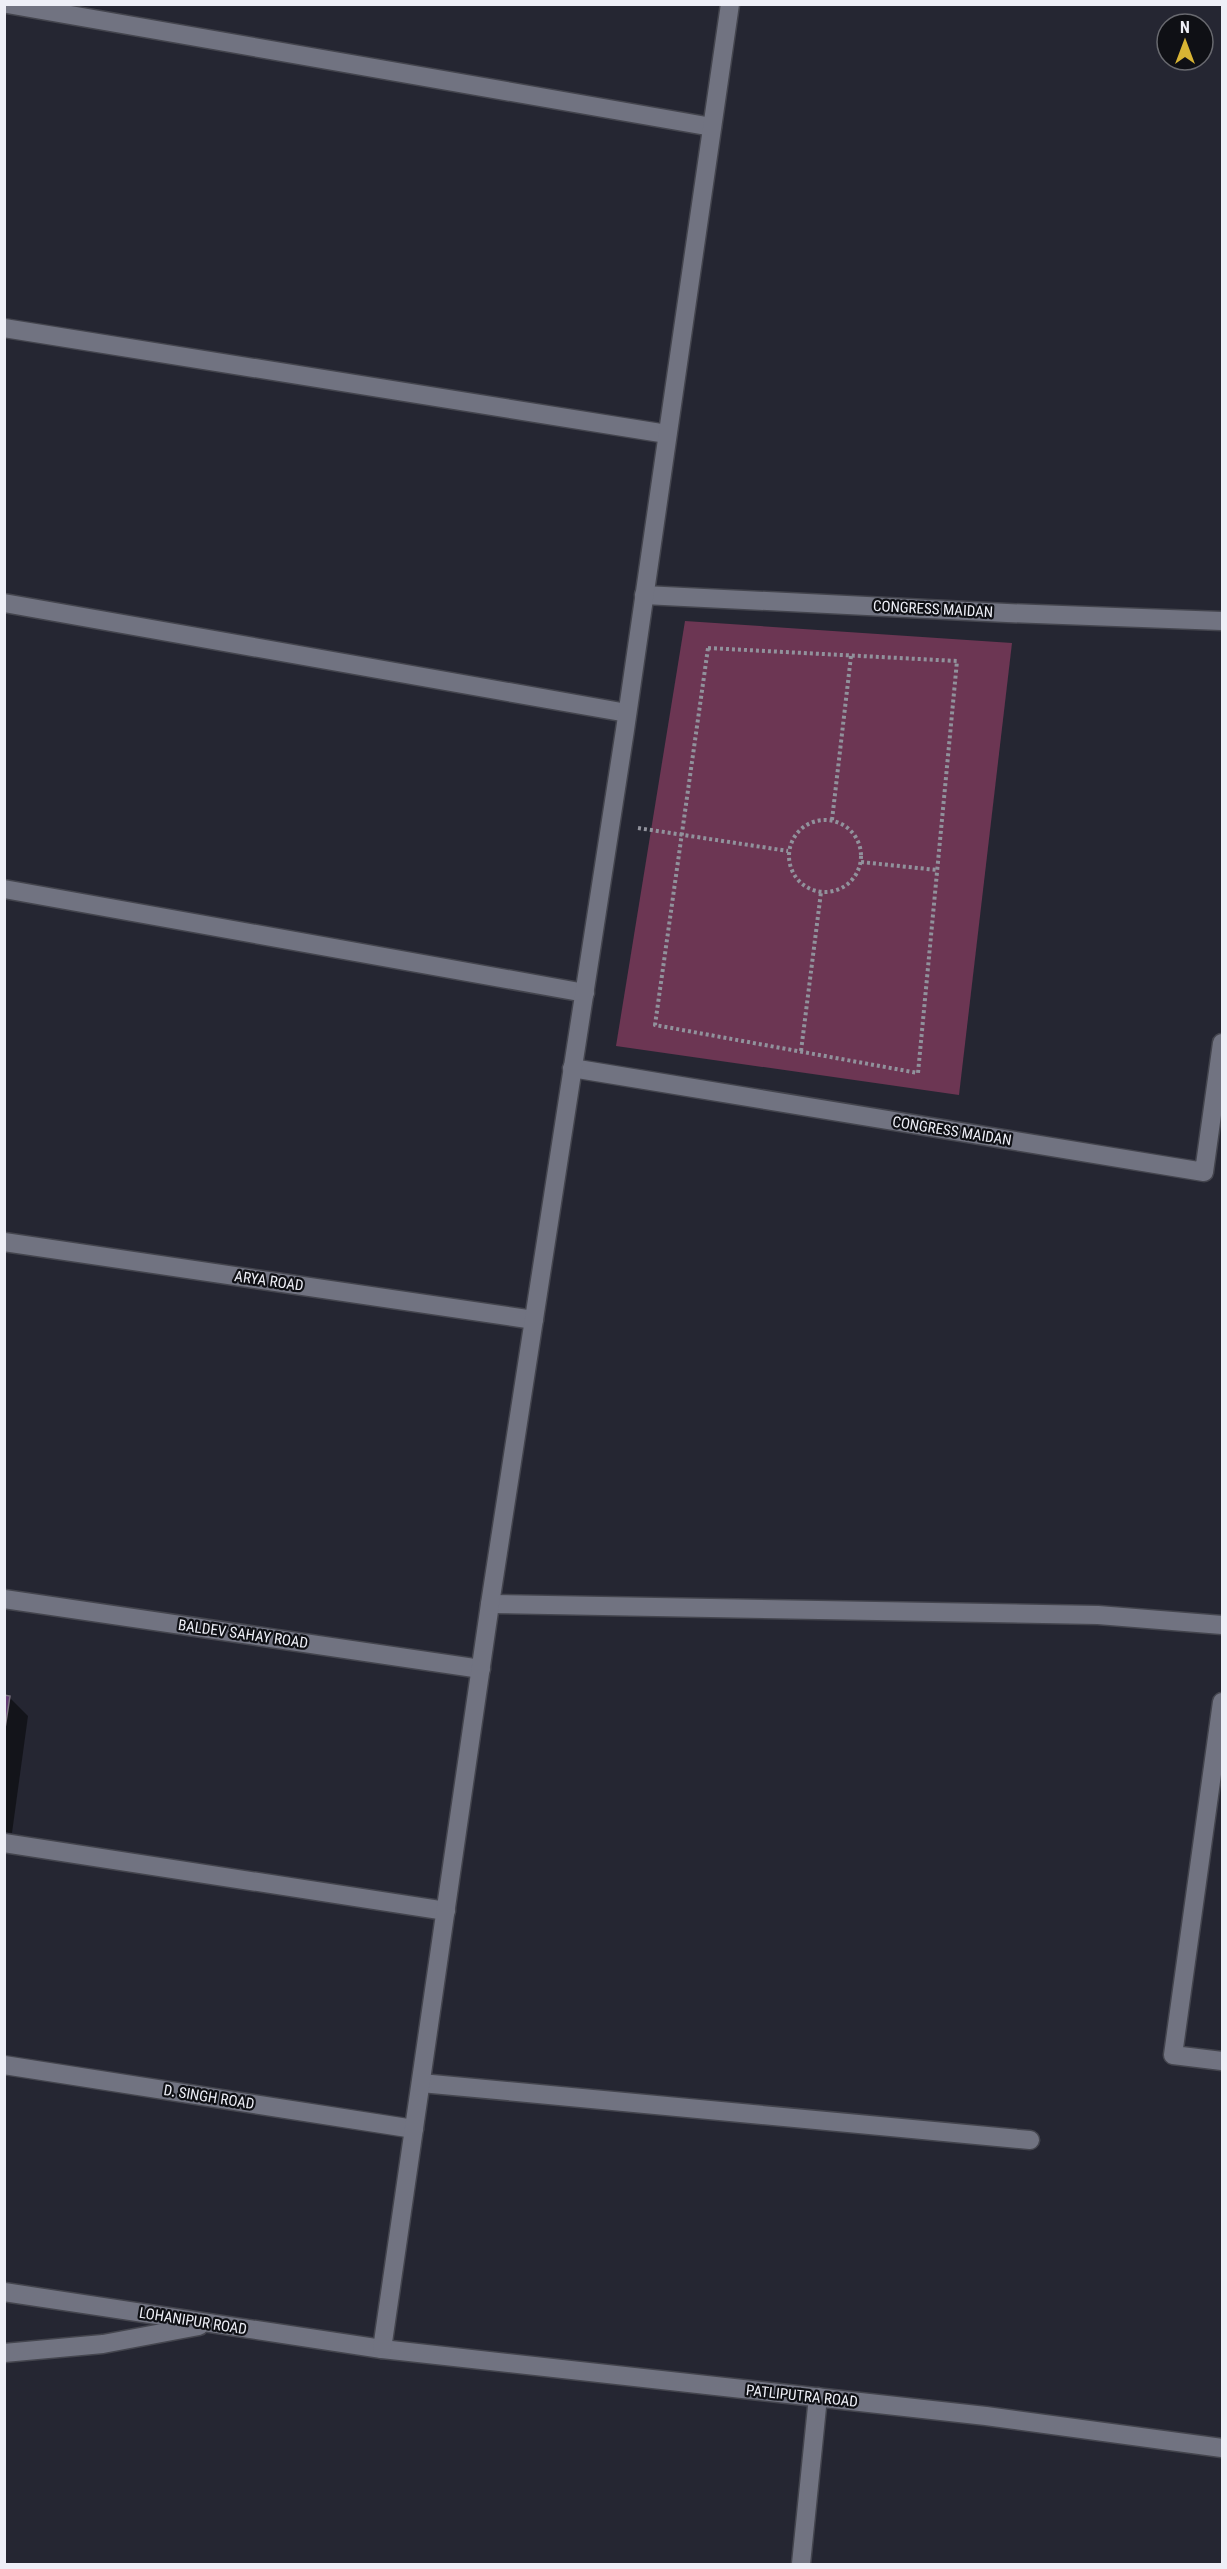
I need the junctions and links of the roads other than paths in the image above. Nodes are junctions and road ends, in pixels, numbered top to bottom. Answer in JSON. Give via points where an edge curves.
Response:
{"nodes":[{"id":1,"x":7,"y":4,"type":"edge"},
{"id":2,"x":730,"y":4,"type":"edge"},
{"id":3,"x":712,"y":127,"type":"junction"},
{"id":4,"x":4,"y":328,"type":"edge"},
{"id":5,"x":668,"y":434,"type":"junction"},
{"id":6,"x":644,"y":595,"type":"junction"},
{"id":7,"x":4,"y":603,"type":"edge"},
{"id":8,"x":1222,"y":621,"type":"edge"},
{"id":9,"x":627,"y":713,"type":"junction"},
{"id":10,"x":4,"y":889,"type":"edge"},
{"id":11,"x":585,"y":993,"type":"junction"},
{"id":12,"x":1222,"y":1043,"type":"edge"},
{"id":13,"x":572,"y":1068,"type":"junction"},
{"id":14,"x":1213,"y":1173,"type":"edge"},
{"id":15,"x":4,"y":1242,"type":"edge"},
{"id":16,"x":534,"y":1320,"type":"junction"},
{"id":17,"x":4,"y":1599,"type":"edge"},
{"id":18,"x":490,"y":1604,"type":"junction"},
{"id":19,"x":1222,"y":1625,"type":"edge"},
{"id":20,"x":481,"y":1669,"type":"junction"},
{"id":21,"x":1222,"y":1702,"type":"edge"},
{"id":22,"x":4,"y":1843,"type":"edge"},
{"id":23,"x":446,"y":1911,"type":"junction"},
{"id":24,"x":1222,"y":2061,"type":"edge"},
{"id":25,"x":4,"y":2065,"type":"edge"},
{"id":26,"x":421,"y":2083,"type":"junction"},
{"id":27,"x":414,"y":2129,"type":"junction"},
{"id":28,"x":1030,"y":2140,"type":"dead end"},
{"id":29,"x":4,"y":2292,"type":"edge"},
{"id":30,"x":211,"y":2324,"type":"junction"},
{"id":31,"x":381,"y":2349,"type":"junction"},
{"id":32,"x":4,"y":2353,"type":"edge"},
{"id":33,"x":818,"y":2397,"type":"junction"},
{"id":34,"x":1222,"y":2448,"type":"edge"},
{"id":35,"x":801,"y":2565,"type":"edge"}],
"edges":[{"from":1,"to":3,"type":"street"},
{"from":2,"to":3,"type":"street"},
{"from":3,"to":5,"type":"street"},
{"from":4,"to":5,"type":"street"},
{"from":5,"to":6,"type":"street"},
{"from":6,"to":8,"type":"street","name":"CONGRESS MAIDAN"},
{"from":6,"to":9,"type":"street"},
{"from":7,"to":9,"type":"street"},
{"from":9,"to":11,"type":"street"},
{"from":10,"to":11,"type":"street"},
{"from":11,"to":13,"type":"street"},
{"from":12,"to":14,"type":"street","name":"CONGRESS MAIDAN"},
{"from":13,"to":14,"type":"street","name":"CONGRESS MAIDAN"},
{"from":13,"to":16,"type":"street"},
{"from":15,"to":16,"type":"street","name":"ARYA ROAD"},
{"from":16,"to":18,"type":"street"},
{"from":17,"to":20,"type":"street","name":"BALDEV SAHAY ROAD"},
{"from":18,"to":19,"type":"street","via":[[1098,1615]]},
{"from":18,"to":20,"type":"street"},
{"from":20,"to":23,"type":"street"},
{"from":21,"to":24,"type":"street","via":[[1173,2055]]},
{"from":22,"to":23,"type":"street"},
{"from":23,"to":26,"type":"street"},
{"from":25,"to":27,"type":"street","name":"D. SINGH ROAD"},
{"from":26,"to":27,"type":"street"},
{"from":26,"to":28,"type":"street"},
{"from":27,"to":31,"type":"street"},
{"from":29,"to":30,"type":"street","name":"LOHANIPUR ROAD"},
{"from":30,"to":31,"type":"street","name":"LOHANIPUR ROAD"},
{"from":30,"to":32,"type":"street","via":[[103,2344]]},
{"from":31,"to":33,"type":"street","name":"PATLIPUTRA ROAD"},
{"from":33,"to":34,"type":"street","name":"PATLIPUTRA ROAD"},
{"from":33,"to":35,"type":"street"}]}
